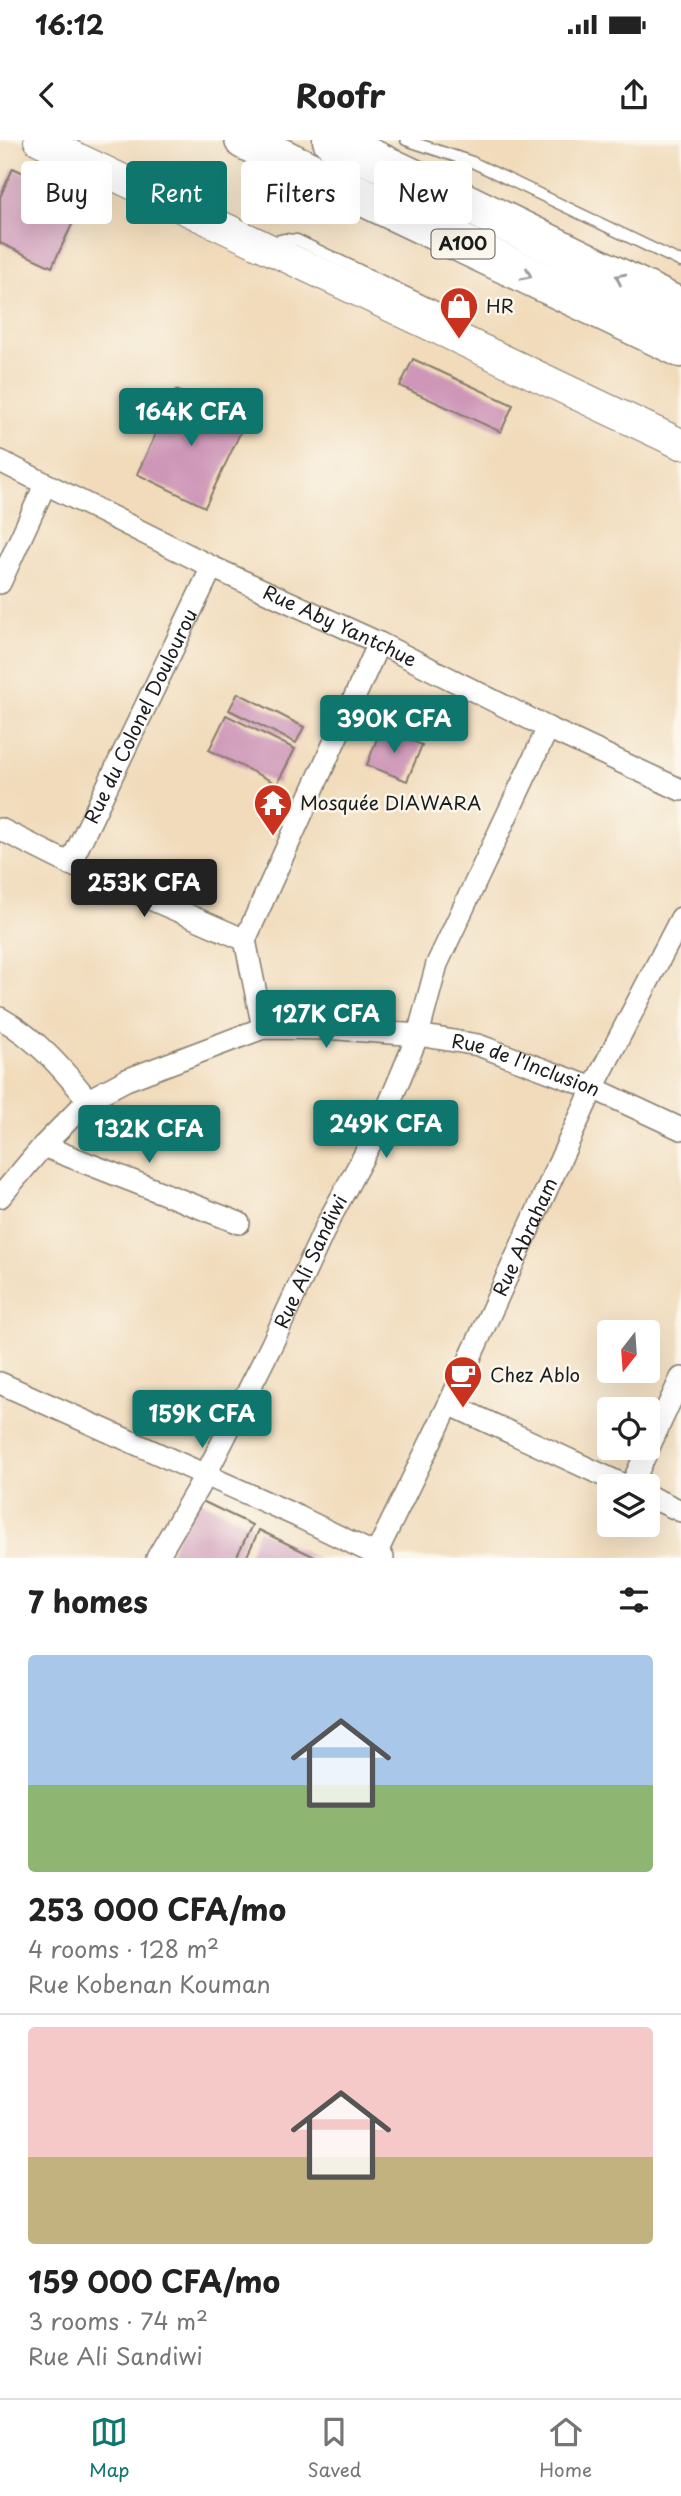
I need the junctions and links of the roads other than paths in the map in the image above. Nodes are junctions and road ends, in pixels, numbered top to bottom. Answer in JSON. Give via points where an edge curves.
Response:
{"nodes":[{"id":1,"x":39,"y":140,"type":"edge"},
{"id":2,"x":244,"y":140,"type":"edge"},
{"id":3,"x":406,"y":140,"type":"edge"},
{"id":4,"x":338,"y":141,"type":"edge"},
{"id":5,"x":681,"y":262,"type":"edge"},
{"id":6,"x":681,"y":308,"type":"edge"},
{"id":7,"x":681,"y":348,"type":"edge"},
{"id":8,"x":681,"y":444,"type":"edge"},
{"id":9,"x":0,"y":461,"type":"edge"},
{"id":10,"x":45,"y":485,"type":"junction"},
{"id":11,"x":212,"y":567,"type":"junction"},
{"id":12,"x":0,"y":583,"type":"edge"},
{"id":13,"x":379,"y":643,"type":"junction"},
{"id":14,"x":548,"y":728,"type":"junction"},
{"id":15,"x":681,"y":790,"type":"edge"},
{"id":16,"x":0,"y":829,"type":"edge"},
{"id":17,"x":70,"y":864,"type":"junction"},
{"id":18,"x":681,"y":918,"type":"edge"},
{"id":19,"x":245,"y":940,"type":"junction"},
{"id":20,"x":0,"y":1018,"type":"edge"},
{"id":21,"x":263,"y":1028,"type":"junction"},
{"id":22,"x":418,"y":1035,"type":"junction"},
{"id":23,"x":593,"y":1088,"type":"junction"},
{"id":24,"x":88,"y":1100,"type":"junction"},
{"id":25,"x":681,"y":1129,"type":"edge"},
{"id":26,"x":43,"y":1146,"type":"junction"},
{"id":27,"x":0,"y":1197,"type":"edge"},
{"id":28,"x":239,"y":1223,"type":"dead end"},
{"id":29,"x":681,"y":1378,"type":"edge"},
{"id":30,"x":0,"y":1383,"type":"edge"},
{"id":31,"x":449,"y":1404,"type":"junction"},
{"id":32,"x":602,"y":1474,"type":"edge"},
{"id":33,"x":634,"y":1474,"type":"edge"},
{"id":34,"x":206,"y":1475,"type":"junction"},
{"id":35,"x":660,"y":1501,"type":"edge"},
{"id":36,"x":681,"y":1511,"type":"edge"},
{"id":37,"x":378,"y":1557,"type":"edge"},
{"id":38,"x":157,"y":1558,"type":"edge"}],
"edges":[{"from":1,"to":8,"type":"street"},
{"from":2,"to":7,"type":"highway","number":"A100","one_way":true},
{"from":3,"to":5,"type":"lane","via":[[472,162]]},
{"from":6,"to":4,"type":"highway","number":"A100","one_way":true},
{"from":9,"to":10,"type":"street","name":"Rue Aby Yantchue"},
{"from":10,"to":11,"type":"street","name":"Rue Aby Yantchue"},
{"from":10,"to":12,"type":"street"},
{"from":11,"to":13,"type":"street","name":"Rue Aby Yantchue"},
{"from":11,"to":17,"type":"street","name":"Rue du Colonel Doulourou"},
{"from":13,"to":14,"type":"street","name":"Rue Aby Yantchue"},
{"from":13,"to":19,"type":"street"},
{"from":14,"to":15,"type":"street","name":"Rue Aby Yantchue"},
{"from":14,"to":22,"type":"street","name":"Rue Ali Sandiwi","via":[[437,964]]},
{"from":16,"to":17,"type":"street"},
{"from":17,"to":19,"type":"street"},
{"from":18,"to":23,"type":"street","name":"Rue Abraham"},
{"from":19,"to":21,"type":"street"},
{"from":20,"to":24,"type":"street","via":[[54,1059]]},
{"from":21,"to":22,"type":"street","name":"Rue de l'Inclusion"},
{"from":21,"to":24,"type":"street","name":"Rue de l'Inclusion","via":[[126,1080]]},
{"from":22,"to":23,"type":"street","name":"Rue de l'Inclusion","via":[[478,1045]]},
{"from":22,"to":34,"type":"street","name":"Rue Ali Sandiwi","via":[[379,1128],[329,1220]]},
{"from":23,"to":25,"type":"street","name":"Rue de l'Inclusion"},
{"from":23,"to":31,"type":"street","name":"Rue Abraham"},
{"from":24,"to":26,"type":"street","name":"Rue de l'Inclusion"},
{"from":26,"to":27,"type":"street","name":"Rue de l'Inclusion"},
{"from":26,"to":28,"type":"street"},
{"from":29,"to":33,"type":"street"},
{"from":30,"to":34,"type":"street"},
{"from":31,"to":32,"type":"street"},
{"from":31,"to":37,"type":"street","name":"Rue Abraham"},
{"from":34,"to":37,"type":"street"},
{"from":34,"to":38,"type":"street","name":"Rue Ali Sandiwi"},
{"from":35,"to":36,"type":"street"}]}
